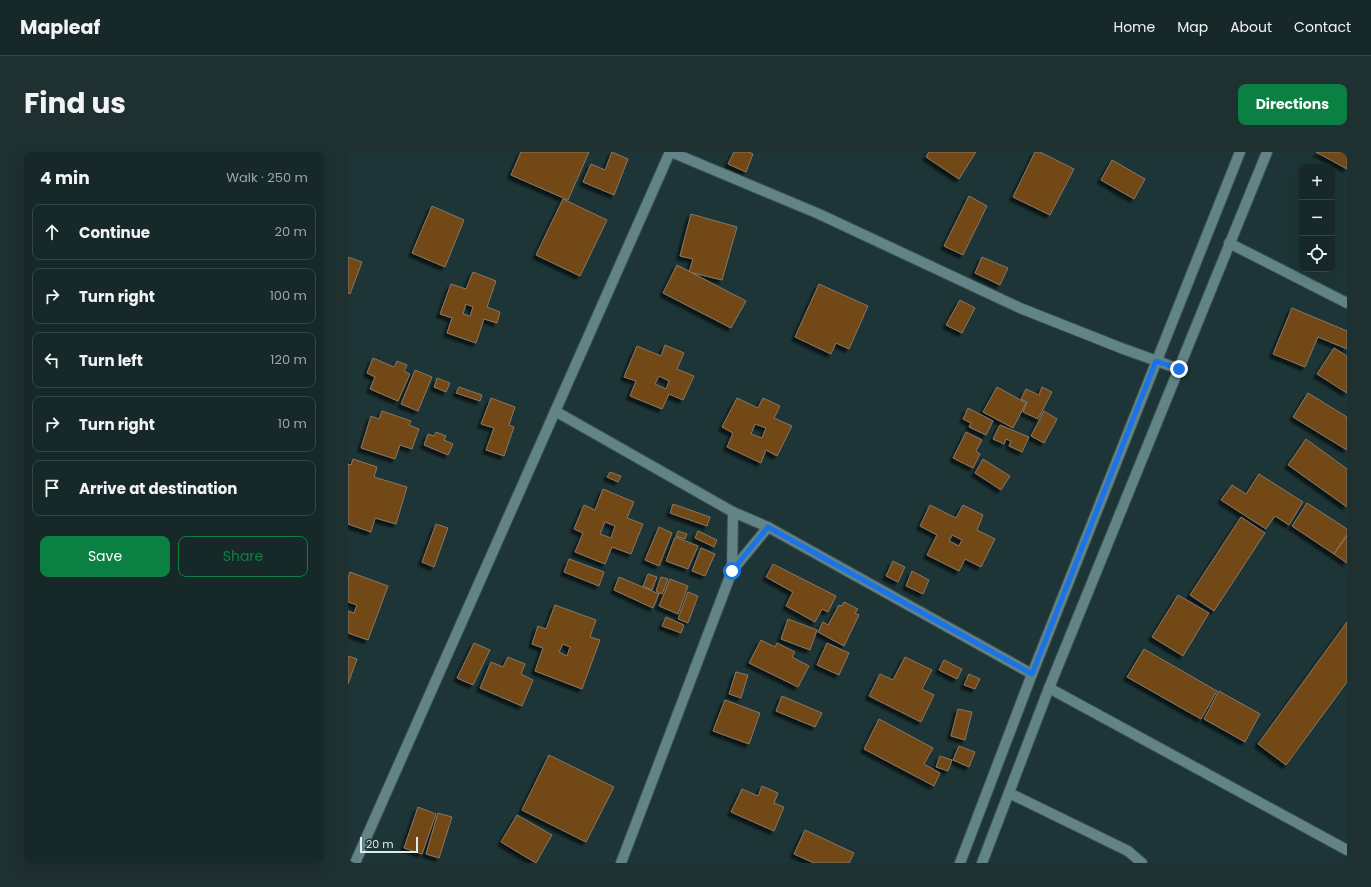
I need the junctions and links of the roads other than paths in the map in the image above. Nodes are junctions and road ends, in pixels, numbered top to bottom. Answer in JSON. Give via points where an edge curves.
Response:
{"nodes":[{"id":1,"x":670,"y":152,"type":"edge"},
{"id":2,"x":1240,"y":152,"type":"edge"},
{"id":3,"x":1267,"y":152,"type":"edge"},
{"id":4,"x":1229,"y":243,"type":"junction"},
{"id":5,"x":1347,"y":303,"type":"edge"},
{"id":6,"x":1156,"y":361,"type":"junction"},
{"id":7,"x":1179,"y":369,"type":"junction"},
{"id":8,"x":555,"y":411,"type":"junction"},
{"id":9,"x":733,"y":512,"type":"junction"},
{"id":10,"x":768,"y":527,"type":"junction"},
{"id":11,"x":732,"y":571,"type":"junction"},
{"id":12,"x":1032,"y":674,"type":"junction"},
{"id":13,"x":1049,"y":688,"type":"junction"},
{"id":14,"x":1010,"y":793,"type":"junction"},
{"id":15,"x":1347,"y":850,"type":"edge"},
{"id":16,"x":355,"y":863,"type":"edge"},
{"id":17,"x":621,"y":863,"type":"edge"},
{"id":18,"x":960,"y":863,"type":"edge"},
{"id":19,"x":982,"y":863,"type":"edge"},
{"id":20,"x":1142,"y":863,"type":"edge"}],
"edges":[{"from":1,"to":6,"type":"street","via":[[819,214],[1020,308]]},
{"from":1,"to":8,"type":"street"},
{"from":2,"to":6,"type":"street"},
{"from":3,"to":4,"type":"street"},
{"from":4,"to":5,"type":"street"},
{"from":4,"to":7,"type":"street"},
{"from":6,"to":7,"type":"street"},
{"from":6,"to":12,"type":"street"},
{"from":7,"to":13,"type":"street"},
{"from":8,"to":9,"type":"street"},
{"from":8,"to":16,"type":"street"},
{"from":9,"to":10,"type":"street"},
{"from":9,"to":11,"type":"street"},
{"from":10,"to":11,"type":"street"},
{"from":10,"to":12,"type":"street"},
{"from":11,"to":17,"type":"street"},
{"from":12,"to":18,"type":"street"},
{"from":13,"to":14,"type":"street"},
{"from":13,"to":15,"type":"street"},
{"from":14,"to":19,"type":"street"},
{"from":14,"to":20,"type":"street","via":[[1128,851]]}]}
